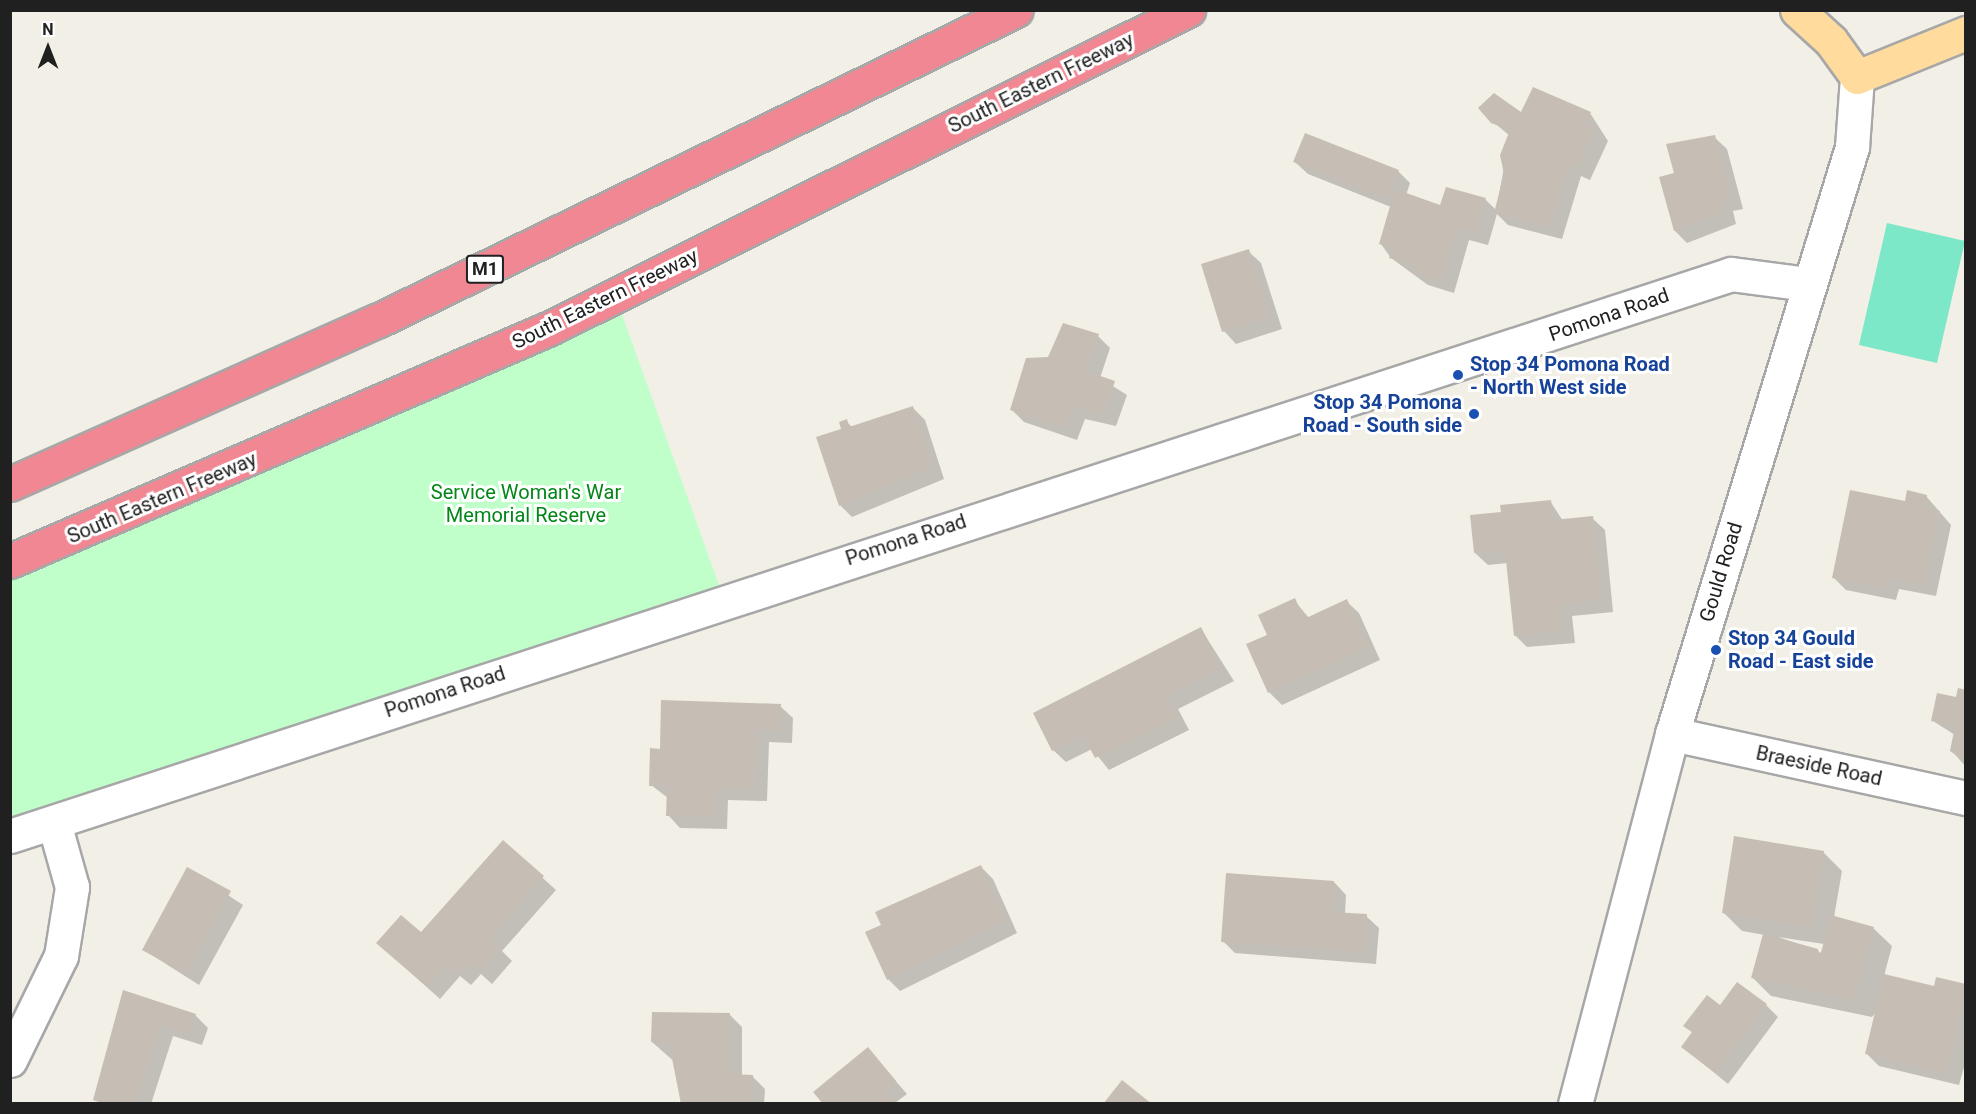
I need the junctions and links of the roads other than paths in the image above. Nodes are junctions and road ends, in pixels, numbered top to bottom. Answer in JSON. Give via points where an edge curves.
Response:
{"nodes":[{"id":1,"x":1016,"y":10,"type":"edge"},
{"id":2,"x":1188,"y":10,"type":"edge"},
{"id":3,"x":1797,"y":10,"type":"edge"},
{"id":4,"x":1965,"y":33,"type":"edge"},
{"id":5,"x":1857,"y":77,"type":"junction"},
{"id":6,"x":1807,"y":284,"type":"junction"},
{"id":7,"x":10,"y":484,"type":"edge"},
{"id":8,"x":10,"y":561,"type":"edge"},
{"id":9,"x":1672,"y":734,"type":"junction"},
{"id":10,"x":1965,"y":798,"type":"edge"},
{"id":11,"x":54,"y":823,"type":"junction"},
{"id":12,"x":10,"y":836,"type":"edge"},
{"id":13,"x":10,"y":1060,"type":"edge"},
{"id":14,"x":1575,"y":1104,"type":"edge"}],
"edges":[{"from":1,"to":7,"type":"highway","number":"M1","via":[[379,321]]},
{"from":2,"to":8,"type":"highway","name":"South Eastern Freeway","via":[[550,328]]},
{"from":3,"to":5,"type":"main road","via":[[1831,41]]},
{"from":4,"to":5,"type":"main road"},
{"from":5,"to":6,"type":"street","name":"Gould Road","via":[[1852,147]]},
{"from":6,"to":9,"type":"street","name":"Gould Road"},
{"from":6,"to":11,"type":"street","name":"Pomona Road","via":[[1731,274],[830,564]]},
{"from":9,"to":10,"type":"street","name":"Braeside Road"},
{"from":9,"to":14,"type":"street","name":"Gould Road"},
{"from":11,"to":12,"type":"street","name":"Pomona Road"},
{"from":11,"to":13,"type":"street","via":[[72,887],[61,956]]}]}
